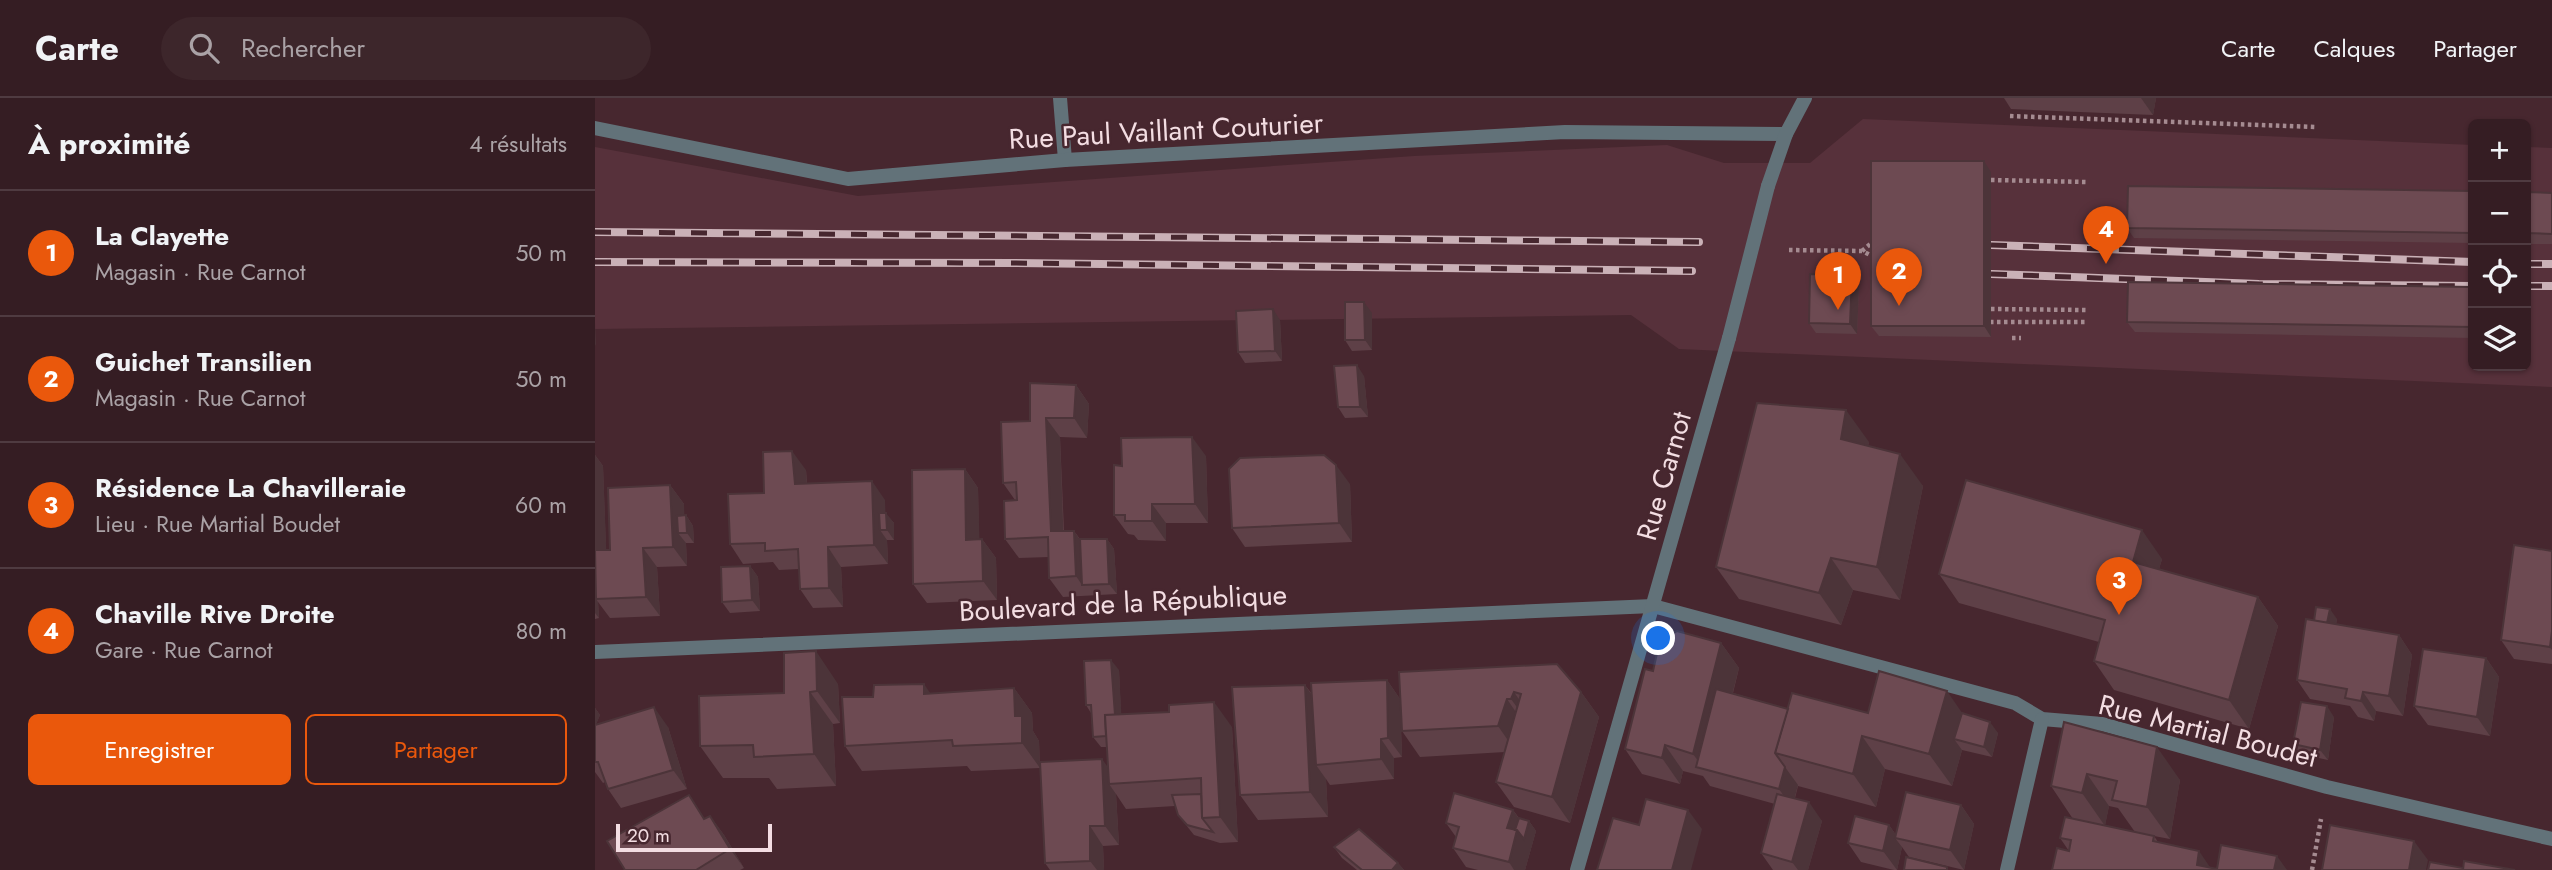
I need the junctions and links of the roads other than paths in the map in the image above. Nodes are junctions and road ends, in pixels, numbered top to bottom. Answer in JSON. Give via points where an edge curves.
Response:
{"nodes":[{"id":1,"x":1060,"y":98,"type":"edge"},
{"id":2,"x":1805,"y":98,"type":"edge"},
{"id":3,"x":595,"y":128,"type":"edge"},
{"id":4,"x":1786,"y":134,"type":"junction"},
{"id":5,"x":1065,"y":160,"type":"junction"},
{"id":6,"x":1653,"y":606,"type":"junction"},
{"id":7,"x":595,"y":652,"type":"edge"},
{"id":8,"x":2042,"y":719,"type":"junction"},
{"id":9,"x":2552,"y":839,"type":"edge"},
{"id":10,"x":1577,"y":870,"type":"edge"},
{"id":11,"x":2007,"y":870,"type":"edge"}],
"edges":[{"from":1,"to":5,"type":"street"},
{"from":2,"to":4,"type":"street","name":"Rue Carnot"},
{"from":3,"to":5,"type":"street","name":"Rue Paul Vaillant Couturier","via":[[848,179]]},
{"from":4,"to":5,"type":"street","name":"Rue Paul Vaillant Couturier","via":[[1565,132]]},
{"from":4,"to":6,"type":"street","name":"Rue Carnot","bridge":true},
{"from":6,"to":7,"type":"street","name":"Boulevard de la République"},
{"from":6,"to":8,"type":"street","name":"Rue Martial Boudet","via":[[2015,704]]},
{"from":6,"to":10,"type":"street","name":"Rue Carnot"},
{"from":8,"to":9,"type":"street","name":"Rue Martial Boudet","via":[[2102,724],[2327,787]]},
{"from":8,"to":11,"type":"street"}]}
